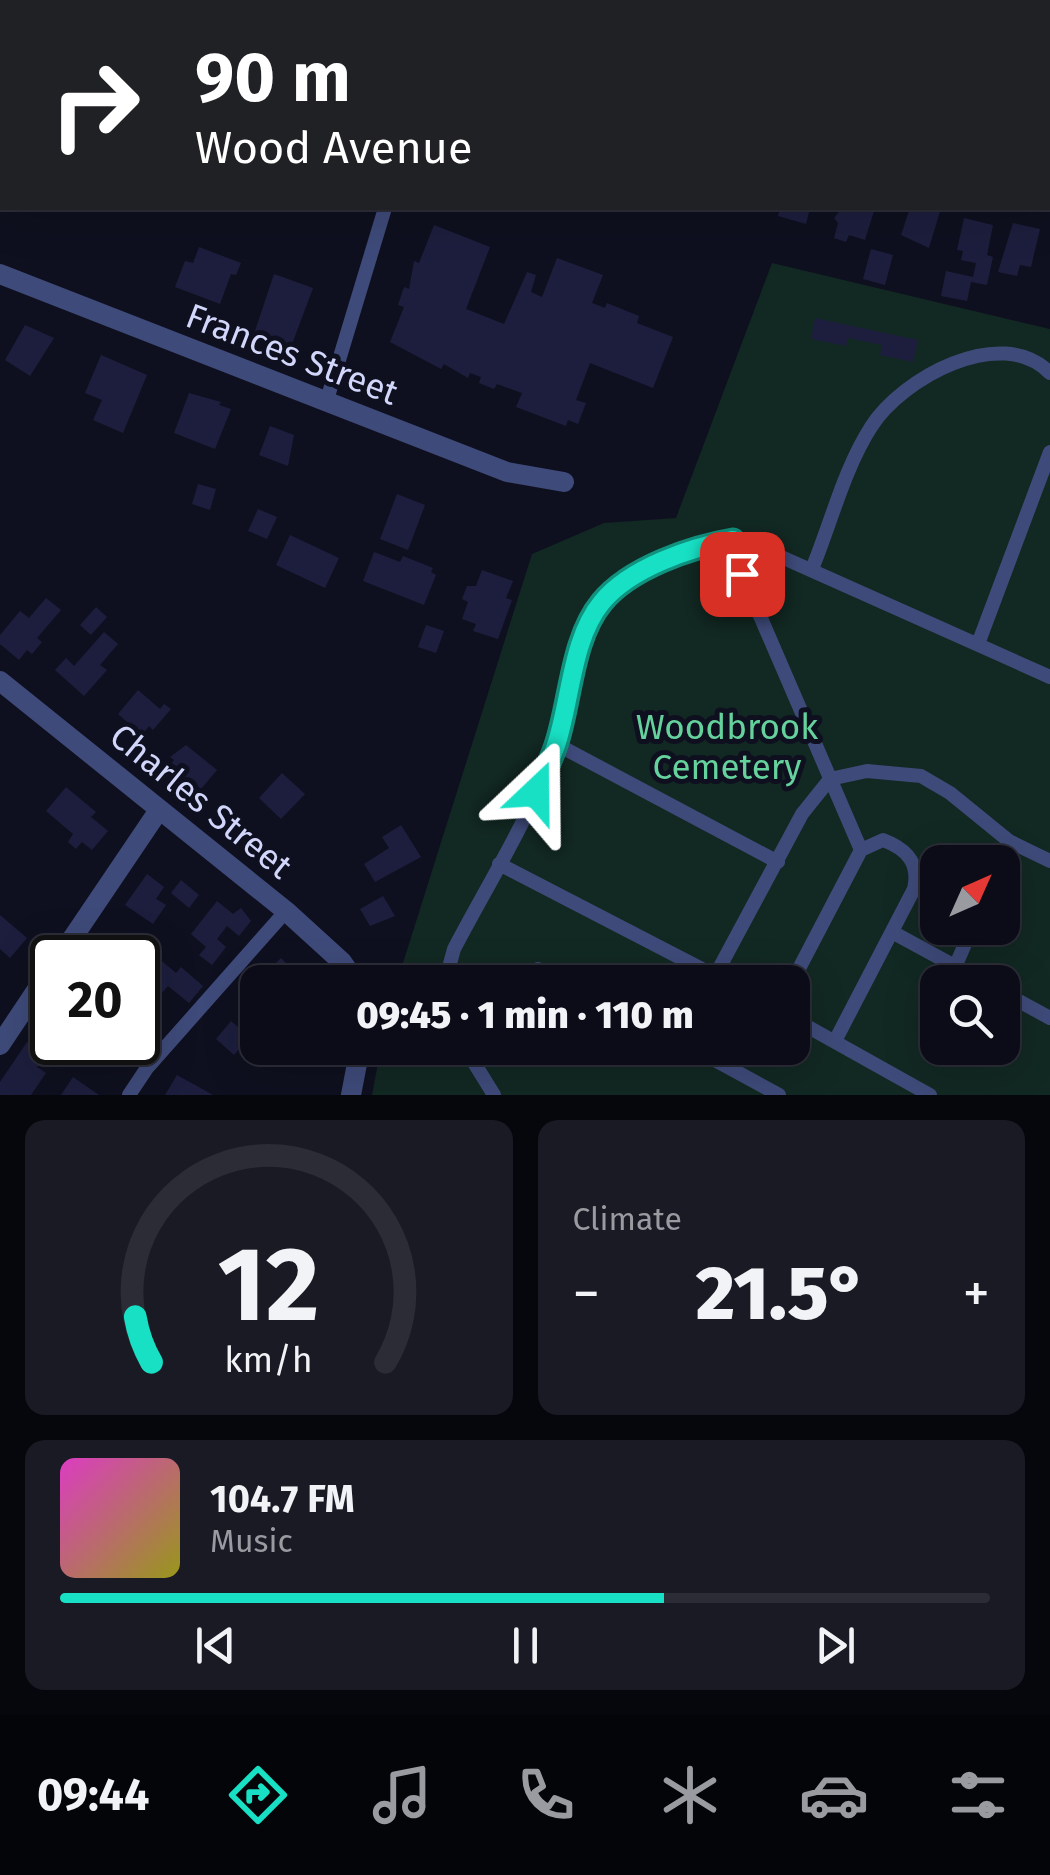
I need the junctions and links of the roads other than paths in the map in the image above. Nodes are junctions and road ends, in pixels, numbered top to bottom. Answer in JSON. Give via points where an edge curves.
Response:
{"nodes":[{"id":1,"x":384,"y":210,"type":"edge"},
{"id":2,"x":0,"y":274,"type":"edge"},
{"id":3,"x":1050,"y":372,"type":"edge"},
{"id":4,"x":326,"y":403,"type":"junction"},
{"id":5,"x":1050,"y":452,"type":"edge"},
{"id":6,"x":564,"y":482,"type":"dead end"},
{"id":7,"x":733,"y":540,"type":"junction"},
{"id":8,"x":812,"y":569,"type":"junction"},
{"id":9,"x":978,"y":644,"type":"junction"},
{"id":10,"x":1050,"y":677,"type":"edge"},
{"id":11,"x":0,"y":681,"type":"edge"},
{"id":12,"x":556,"y":744,"type":"junction"},
{"id":13,"x":830,"y":779,"type":"junction"},
{"id":14,"x":159,"y":810,"type":"junction"},
{"id":15,"x":1009,"y":842,"type":"junction"},
{"id":16,"x":1008,"y":845,"type":"edge"},
{"id":17,"x":864,"y":848,"type":"junction"},
{"id":18,"x":1050,"y":861,"type":"edge"},
{"id":19,"x":778,"y":862,"type":"junction"},
{"id":20,"x":499,"y":864,"type":"junction"},
{"id":21,"x":286,"y":911,"type":"junction"},
{"id":22,"x":892,"y":932,"type":"junction"},
{"id":23,"x":75,"y":935,"type":"edge"},
{"id":24,"x":344,"y":965,"type":"edge"},
{"id":25,"x":450,"y":965,"type":"edge"},
{"id":26,"x":694,"y":965,"type":"edge"},
{"id":27,"x":728,"y":965,"type":"edge"},
{"id":28,"x":801,"y":965,"type":"edge"},
{"id":29,"x":951,"y":965,"type":"edge"},
{"id":30,"x":30,"y":992,"type":"edge"},
{"id":31,"x":1020,"y":1002,"type":"edge"},
{"id":32,"x":1050,"y":1018,"type":"edge"},
{"id":33,"x":6,"y":1019,"type":"edge"},
{"id":34,"x":810,"y":1028,"type":"edge"},
{"id":35,"x":835,"y":1042,"type":"junction"},
{"id":36,"x":0,"y":1045,"type":"edge"},
{"id":37,"x":357,"y":1065,"type":"edge"},
{"id":38,"x":475,"y":1065,"type":"edge"},
{"id":39,"x":724,"y":1065,"type":"edge"},
{"id":40,"x":130,"y":1095,"type":"edge"},
{"id":41,"x":351,"y":1095,"type":"edge"},
{"id":42,"x":494,"y":1095,"type":"edge"},
{"id":43,"x":779,"y":1095,"type":"edge"},
{"id":44,"x":930,"y":1095,"type":"edge"}],
"edges":[{"from":1,"to":4,"type":"lane"},
{"from":2,"to":4,"type":"street","name":"Frances Street"},
{"from":3,"to":8,"type":"lane","via":[[1029,358],[982,355],[938,372],[894,401],[859,449]]},
{"from":4,"to":6,"type":"street","name":"Frances Street","via":[[507,472]]},
{"from":5,"to":9,"type":"lane"},
{"from":7,"to":8,"type":"lane"},
{"from":7,"to":12,"type":"lane","via":[[641,574],[602,602],[582,644]]},
{"from":7,"to":13,"type":"lane"},
{"from":8,"to":9,"type":"lane"},
{"from":9,"to":10,"type":"lane"},
{"from":11,"to":14,"type":"street","name":"Charles Street"},
{"from":12,"to":19,"type":"lane"},
{"from":12,"to":20,"type":"lane"},
{"from":13,"to":15,"type":"lane","via":[[867,771],[921,776]]},
{"from":13,"to":17,"type":"lane"},
{"from":13,"to":19,"type":"lane","via":[[802,814]]},
{"from":14,"to":21,"type":"street","name":"Charles Street"},
{"from":14,"to":23,"type":"street"},
{"from":15,"to":16,"type":"lane"},
{"from":15,"to":18,"type":"lane"},
{"from":17,"to":22,"type":"lane","via":[[883,840],[916,868],[914,890]]},
{"from":17,"to":28,"type":"lane"},
{"from":19,"to":27,"type":"lane"},
{"from":20,"to":25,"type":"lane"},
{"from":20,"to":26,"type":"lane"},
{"from":21,"to":24,"type":"street","name":"Charles Street"},
{"from":21,"to":40,"type":"lane"},
{"from":22,"to":29,"type":"lane"},
{"from":22,"to":35,"type":"lane"},
{"from":30,"to":33,"type":"street"},
{"from":31,"to":32,"type":"lane"},
{"from":33,"to":36,"type":"street"},
{"from":34,"to":35,"type":"lane"},
{"from":35,"to":44,"type":"lane"},
{"from":37,"to":41,"type":"street"},
{"from":38,"to":42,"type":"lane"},
{"from":39,"to":43,"type":"lane"}]}
